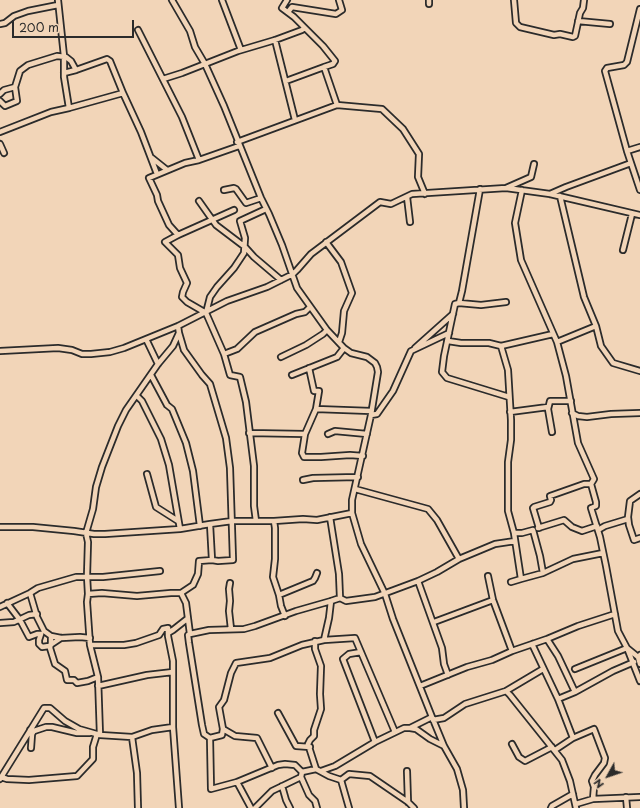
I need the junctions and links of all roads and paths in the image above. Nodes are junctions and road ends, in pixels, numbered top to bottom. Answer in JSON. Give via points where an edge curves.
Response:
{"nodes":[{"id":1,"x":172,"y":0,"type":"edge"},
{"id":2,"x":222,"y":0,"type":"edge"},
{"id":3,"x":288,"y":0,"type":"edge"},
{"id":4,"x":339,"y":0,"type":"edge"},
{"id":5,"x":514,"y":0,"type":"edge"},
{"id":6,"x":584,"y":0,"type":"edge"},
{"id":7,"x":58,"y":3,"type":"edge"},
{"id":8,"x":292,"y":7,"type":"junction"},
{"id":9,"x":640,"y":9,"type":"edge"},
{"id":10,"x":288,"y":12,"type":"junction"},
{"id":11,"x":578,"y":21,"type":"junction"},
{"id":12,"x":0,"y":24,"type":"edge"},
{"id":13,"x":610,"y":24,"type":"dead end"},
{"id":14,"x":304,"y":28,"type":"junction"},
{"id":15,"x":138,"y":30,"type":"dead end"},
{"id":16,"x":275,"y":40,"type":"junction"},
{"id":17,"x":241,"y":50,"type":"junction"},
{"id":18,"x":64,"y":56,"type":"junction"},
{"id":19,"x":205,"y":64,"type":"junction"},
{"id":20,"x":324,"y":67,"type":"junction"},
{"id":21,"x":76,"y":70,"type":"junction"},
{"id":22,"x":64,"y":73,"type":"junction"},
{"id":23,"x":163,"y":79,"type":"junction"},
{"id":24,"x":286,"y":81,"type":"junction"},
{"id":25,"x":15,"y":87,"type":"junction"},
{"id":26,"x":122,"y":93,"type":"junction"},
{"id":27,"x":0,"y":94,"type":"edge"},
{"id":28,"x":0,"y":101,"type":"edge"},
{"id":29,"x":337,"y":105,"type":"junction"},
{"id":30,"x":69,"y":108,"type":"junction"},
{"id":31,"x":295,"y":120,"type":"junction"},
{"id":32,"x":0,"y":132,"type":"edge"},
{"id":33,"x":0,"y":144,"type":"edge"},
{"id":34,"x":238,"y":144,"type":"junction"},
{"id":35,"x":640,"y":147,"type":"edge"},
{"id":36,"x":627,"y":151,"type":"junction"},
{"id":37,"x":4,"y":153,"type":"dead end"},
{"id":38,"x":152,"y":158,"type":"junction"},
{"id":39,"x":199,"y":160,"type":"junction"},
{"id":40,"x":630,"y":163,"type":"junction"},
{"id":41,"x":534,"y":164,"type":"dead end"},
{"id":42,"x":167,"y":170,"type":"junction"},
{"id":43,"x":157,"y":174,"type":"junction"},
{"id":44,"x":506,"y":188,"type":"junction"},
{"id":45,"x":480,"y":189,"type":"junction"},
{"id":46,"x":224,"y":190,"type":"dead end"},
{"id":47,"x":522,"y":190,"type":"junction"},
{"id":48,"x":640,"y":190,"type":"edge"},
{"id":49,"x":425,"y":194,"type":"junction"},
{"id":50,"x":550,"y":194,"type":"junction"},
{"id":51,"x":560,"y":196,"type":"junction"},
{"id":52,"x":407,"y":197,"type":"junction"},
{"id":53,"x":261,"y":198,"type":"junction"},
{"id":54,"x":199,"y":201,"type":"dead end"},
{"id":55,"x":266,"y":209,"type":"junction"},
{"id":56,"x":234,"y":210,"type":"dead end"},
{"id":57,"x":632,"y":214,"type":"junction"},
{"id":58,"x":640,"y":215,"type":"edge"},
{"id":59,"x":212,"y":220,"type":"junction"},
{"id":60,"x":410,"y":222,"type":"dead end"},
{"id":61,"x":178,"y":236,"type":"junction"},
{"id":62,"x":326,"y":242,"type":"junction"},
{"id":63,"x":245,"y":247,"type":"junction"},
{"id":64,"x":623,"y":250,"type":"dead end"},
{"id":65,"x":292,"y":274,"type":"junction"},
{"id":66,"x":281,"y":280,"type":"junction"},
{"id":67,"x":459,"y":302,"type":"junction"},
{"id":68,"x":506,"y":302,"type":"dead end"},
{"id":69,"x":310,"y":307,"type":"junction"},
{"id":70,"x":206,"y":313,"type":"junction"},
{"id":71,"x":453,"y":314,"type":"junction"},
{"id":72,"x":178,"y":326,"type":"junction"},
{"id":73,"x":596,"y":326,"type":"junction"},
{"id":74,"x":327,"y":330,"type":"junction"},
{"id":75,"x":179,"y":333,"type":"junction"},
{"id":76,"x":449,"y":333,"type":"junction"},
{"id":77,"x":553,"y":334,"type":"junction"},
{"id":78,"x":146,"y":339,"type":"junction"},
{"id":79,"x":448,"y":341,"type":"junction"},
{"id":80,"x":339,"y":342,"type":"junction"},
{"id":81,"x":556,"y":342,"type":"junction"},
{"id":82,"x":501,"y":346,"type":"junction"},
{"id":83,"x":344,"y":348,"type":"junction"},
{"id":84,"x":0,"y":351,"type":"edge"},
{"id":85,"x":411,"y":351,"type":"junction"},
{"id":86,"x":224,"y":354,"type":"junction"},
{"id":87,"x":281,"y":357,"type":"dead end"},
{"id":88,"x":158,"y":364,"type":"junction"},
{"id":89,"x":309,"y":368,"type":"junction"},
{"id":90,"x":640,"y":371,"type":"edge"},
{"id":91,"x":151,"y":375,"type":"junction"},
{"id":92,"x":292,"y":375,"type":"dead end"},
{"id":93,"x":137,"y":396,"type":"junction"},
{"id":94,"x":509,"y":397,"type":"junction"},
{"id":95,"x":571,"y":401,"type":"junction"},
{"id":96,"x":548,"y":407,"type":"junction"},
{"id":97,"x":316,"y":409,"type":"junction"},
{"id":98,"x":510,"y":412,"type":"junction"},
{"id":99,"x":371,"y":413,"type":"junction"},
{"id":100,"x":572,"y":413,"type":"junction"},
{"id":101,"x":640,"y":413,"type":"edge"},
{"id":102,"x":552,"y":432,"type":"dead end"},
{"id":103,"x":250,"y":433,"type":"junction"},
{"id":104,"x":305,"y":434,"type":"junction"},
{"id":105,"x":328,"y":434,"type":"dead end"},
{"id":106,"x":367,"y":434,"type":"junction"},
{"id":107,"x":363,"y":456,"type":"junction"},
{"id":108,"x":147,"y":474,"type":"dead end"},
{"id":109,"x":358,"y":477,"type":"junction"},
{"id":110,"x":303,"y":480,"type":"dead end"},
{"id":111,"x":590,"y":484,"type":"junction"},
{"id":112,"x":355,"y":490,"type":"junction"},
{"id":113,"x":640,"y":494,"type":"edge"},
{"id":114,"x":352,"y":513,"type":"junction"},
{"id":115,"x":330,"y":517,"type":"junction"},
{"id":116,"x":628,"y":519,"type":"junction"},
{"id":117,"x":178,"y":521,"type":"junction"},
{"id":118,"x":256,"y":521,"type":"junction"},
{"id":119,"x":274,"y":521,"type":"junction"},
{"id":120,"x":232,"y":522,"type":"junction"},
{"id":121,"x":210,"y":524,"type":"junction"},
{"id":122,"x":200,"y":526,"type":"junction"},
{"id":123,"x":0,"y":527,"type":"edge"},
{"id":124,"x":539,"y":528,"type":"junction"},
{"id":125,"x":597,"y":528,"type":"junction"},
{"id":126,"x":180,"y":529,"type":"junction"},
{"id":127,"x":534,"y":530,"type":"junction"},
{"id":128,"x":86,"y":533,"type":"junction"},
{"id":129,"x":514,"y":533,"type":"junction"},
{"id":130,"x":640,"y":538,"type":"edge"},
{"id":131,"x":515,"y":541,"type":"junction"},
{"id":132,"x":603,"y":553,"type":"junction"},
{"id":133,"x":460,"y":559,"type":"junction"},
{"id":134,"x":212,"y":560,"type":"junction"},
{"id":135,"x":160,"y":571,"type":"dead end"},
{"id":136,"x":317,"y":573,"type":"dead end"},
{"id":137,"x":543,"y":573,"type":"junction"},
{"id":138,"x":87,"y":576,"type":"junction"},
{"id":139,"x":488,"y":576,"type":"dead end"},
{"id":140,"x":521,"y":579,"type":"junction"},
{"id":141,"x":418,"y":581,"type":"junction"},
{"id":142,"x":512,"y":582,"type":"dead end"},
{"id":143,"x":230,"y":583,"type":"dead end"},
{"id":144,"x":30,"y":593,"type":"junction"},
{"id":145,"x":182,"y":593,"type":"junction"},
{"id":146,"x":88,"y":594,"type":"junction"},
{"id":147,"x":385,"y":594,"type":"junction"},
{"id":148,"x":279,"y":595,"type":"junction"},
{"id":149,"x":340,"y":598,"type":"junction"},
{"id":150,"x":493,"y":600,"type":"junction"},
{"id":151,"x":331,"y":601,"type":"junction"},
{"id":152,"x":7,"y":604,"type":"junction"},
{"id":153,"x":0,"y":607,"type":"edge"},
{"id":154,"x":37,"y":614,"type":"junction"},
{"id":155,"x":615,"y":614,"type":"junction"},
{"id":156,"x":285,"y":616,"type":"junction"},
{"id":157,"x":187,"y":618,"type":"junction"},
{"id":158,"x":20,"y":620,"type":"junction"},
{"id":159,"x":434,"y":622,"type":"junction"},
{"id":160,"x":0,"y":623,"type":"edge"},
{"id":161,"x":231,"y":628,"type":"junction"},
{"id":162,"x":42,"y":633,"type":"junction"},
{"id":163,"x":190,"y":634,"type":"junction"},
{"id":164,"x":159,"y":635,"type":"junction"},
{"id":165,"x":168,"y":635,"type":"junction"},
{"id":166,"x":50,"y":636,"type":"junction"},
{"id":167,"x":61,"y":638,"type":"junction"},
{"id":168,"x":90,"y":638,"type":"junction"},
{"id":169,"x":547,"y":639,"type":"junction"},
{"id":170,"x":324,"y":640,"type":"junction"},
{"id":171,"x":315,"y":641,"type":"junction"},
{"id":172,"x":51,"y":643,"type":"junction"},
{"id":173,"x":532,"y":644,"type":"junction"},
{"id":174,"x":90,"y":645,"type":"junction"},
{"id":175,"x":305,"y":645,"type":"junction"},
{"id":176,"x":627,"y":648,"type":"junction"},
{"id":177,"x":315,"y":649,"type":"junction"},
{"id":178,"x":640,"y":649,"type":"edge"},
{"id":179,"x":512,"y":651,"type":"junction"},
{"id":180,"x":361,"y":652,"type":"junction"},
{"id":181,"x":639,"y":656,"type":"edge"},
{"id":182,"x":634,"y":662,"type":"junction"},
{"id":183,"x":640,"y":664,"type":"edge"},
{"id":184,"x":543,"y":669,"type":"junction"},
{"id":185,"x":576,"y":669,"type":"dead end"},
{"id":186,"x":173,"y":672,"type":"junction"},
{"id":187,"x":639,"y":672,"type":"edge"},
{"id":188,"x":448,"y":675,"type":"junction"},
{"id":189,"x":98,"y":677,"type":"junction"},
{"id":190,"x":640,"y":681,"type":"edge"},
{"id":191,"x":98,"y":686,"type":"junction"},
{"id":192,"x":420,"y":686,"type":"junction"},
{"id":193,"x":506,"y":691,"type":"junction"},
{"id":194,"x":575,"y":692,"type":"junction"},
{"id":195,"x":558,"y":699,"type":"junction"},
{"id":196,"x":278,"y":713,"type":"dead end"},
{"id":197,"x":432,"y":718,"type":"junction"},
{"id":198,"x":173,"y":727,"type":"junction"},
{"id":199,"x":410,"y":728,"type":"junction"},
{"id":200,"x":223,"y":729,"type":"junction"},
{"id":201,"x":32,"y":731,"type":"junction"},
{"id":202,"x":395,"y":732,"type":"junction"},
{"id":203,"x":97,"y":734,"type":"junction"},
{"id":204,"x":132,"y":737,"type":"junction"},
{"id":205,"x":210,"y":738,"type":"junction"},
{"id":206,"x":573,"y":738,"type":"junction"},
{"id":207,"x":374,"y":742,"type":"junction"},
{"id":208,"x":512,"y":744,"type":"dead end"},
{"id":209,"x":444,"y":746,"type":"junction"},
{"id":210,"x":310,"y":747,"type":"junction"},
{"id":211,"x":31,"y":748,"type":"dead end"},
{"id":212,"x":553,"y":749,"type":"junction"},
{"id":213,"x":272,"y":768,"type":"junction"},
{"id":214,"x":316,"y":769,"type":"junction"},
{"id":215,"x":407,"y":771,"type":"dead end"},
{"id":216,"x":321,"y":772,"type":"junction"},
{"id":217,"x":301,"y":774,"type":"junction"},
{"id":218,"x":0,"y":778,"type":"edge"},
{"id":219,"x":341,"y":780,"type":"junction"},
{"id":220,"x":237,"y":782,"type":"junction"},
{"id":221,"x":282,"y":786,"type":"junction"},
{"id":222,"x":573,"y":794,"type":"junction"},
{"id":223,"x":626,"y":797,"type":"junction"},
{"id":224,"x":640,"y":797,"type":"edge"},
{"id":225,"x":593,"y":799,"type":"junction"},
{"id":226,"x":408,"y":802,"type":"junction"},
{"id":227,"x":576,"y":806,"type":"edge"},
{"id":228,"x":138,"y":808,"type":"edge"},
{"id":229,"x":179,"y":808,"type":"edge"},
{"id":230,"x":251,"y":808,"type":"edge"},
{"id":231,"x":255,"y":808,"type":"edge"},
{"id":232,"x":290,"y":808,"type":"edge"},
{"id":233,"x":317,"y":808,"type":"edge"},
{"id":234,"x":348,"y":808,"type":"edge"},
{"id":235,"x":414,"y":808,"type":"edge"},
{"id":236,"x":464,"y":808,"type":"edge"},
{"id":237,"x":551,"y":808,"type":"edge"},
{"id":238,"x":628,"y":808,"type":"edge"}],
"edges":[{"from":1,"to":19,"type":"street"},
{"from":2,"to":17,"type":"street"},
{"from":3,"to":8,"type":"street"},
{"from":3,"to":10,"type":"street","via":[[282,8]]},
{"from":4,"to":8,"type":"street","via":[[342,10],[336,14]]},
{"from":5,"to":11,"type":"street","via":[[516,23],[520,27],[573,37]]},
{"from":6,"to":11,"type":"street"},
{"from":7,"to":12,"type":"street","via":[[14,16]]},
{"from":7,"to":18,"type":"street"},
{"from":8,"to":10,"type":"street"},
{"from":9,"to":36,"type":"street","via":[[627,62],[624,65],[607,68],[605,71]]},
{"from":10,"to":14,"type":"street"},
{"from":11,"to":13,"type":"street"},
{"from":14,"to":16,"type":"street"},
{"from":14,"to":20,"type":"street","via":[[335,61]]},
{"from":15,"to":23,"type":"street"},
{"from":16,"to":17,"type":"street"},
{"from":16,"to":24,"type":"street"},
{"from":17,"to":19,"type":"street"},
{"from":18,"to":21,"type":"street","via":[[72,61]]},
{"from":18,"to":22,"type":"street"},
{"from":18,"to":25,"type":"street","via":[[28,65],[20,71]]},
{"from":19,"to":23,"type":"street"},
{"from":19,"to":34,"type":"street"},
{"from":20,"to":24,"type":"street"},
{"from":20,"to":29,"type":"street"},
{"from":21,"to":22,"type":"street"},
{"from":21,"to":26,"type":"street","via":[[107,59]]},
{"from":22,"to":30,"type":"street"},
{"from":23,"to":39,"type":"street"},
{"from":24,"to":31,"type":"street"},
{"from":25,"to":27,"type":"street"},
{"from":25,"to":28,"type":"street","via":[[18,101],[5,106]]},
{"from":26,"to":30,"type":"street"},
{"from":26,"to":38,"type":"street"},
{"from":29,"to":31,"type":"street"},
{"from":29,"to":49,"type":"street","via":[[382,110],[403,129],[419,154],[418,177]]},
{"from":30,"to":32,"type":"street","via":[[51,112]]},
{"from":31,"to":34,"type":"street"},
{"from":33,"to":37,"type":"street"},
{"from":34,"to":39,"type":"street"},
{"from":34,"to":53,"type":"street"},
{"from":35,"to":36,"type":"street"},
{"from":36,"to":40,"type":"street"},
{"from":38,"to":42,"type":"street"},
{"from":38,"to":43,"type":"street"},
{"from":39,"to":42,"type":"street"},
{"from":40,"to":48,"type":"street"},
{"from":40,"to":50,"type":"street"},
{"from":41,"to":44,"type":"street","via":[[531,177]]},
{"from":42,"to":43,"type":"street"},
{"from":43,"to":61,"type":"street","via":[[149,178],[169,225]]},
{"from":44,"to":45,"type":"street"},
{"from":44,"to":47,"type":"street"},
{"from":45,"to":49,"type":"street"},
{"from":45,"to":67,"type":"street"},
{"from":46,"to":53,"type":"street","via":[[236,189],[246,203]]},
{"from":47,"to":50,"type":"street"},
{"from":47,"to":77,"type":"street","via":[[516,223],[521,260]]},
{"from":49,"to":52,"type":"street","via":[[412,194]]},
{"from":50,"to":51,"type":"street"},
{"from":51,"to":57,"type":"street"},
{"from":51,"to":73,"type":"street","via":[[584,297]]},
{"from":52,"to":60,"type":"street"},
{"from":52,"to":62,"type":"street","via":[[391,204],[380,202]]},
{"from":53,"to":55,"type":"street"},
{"from":54,"to":59,"type":"street"},
{"from":55,"to":63,"type":"street","via":[[240,221]]},
{"from":55,"to":65,"type":"street"},
{"from":56,"to":59,"type":"street"},
{"from":57,"to":58,"type":"street"},
{"from":57,"to":64,"type":"street"},
{"from":59,"to":61,"type":"street"},
{"from":59,"to":63,"type":"street"},
{"from":61,"to":70,"type":"street","via":[[165,242],[177,254],[187,284],[182,297]]},
{"from":62,"to":65,"type":"street"},
{"from":62,"to":80,"type":"street","via":[[342,262],[352,293],[344,312]]},
{"from":63,"to":66,"type":"street"},
{"from":63,"to":70,"type":"street","via":[[234,268],[210,297]]},
{"from":65,"to":66,"type":"street"},
{"from":65,"to":69,"type":"street","via":[[297,288]]},
{"from":66,"to":70,"type":"street","via":[[227,301]]},
{"from":67,"to":68,"type":"street","via":[[482,305]]},
{"from":67,"to":71,"type":"street","via":[[455,304]]},
{"from":69,"to":74,"type":"street"},
{"from":69,"to":86,"type":"street","via":[[304,312],[254,332],[236,349]]},
{"from":70,"to":72,"type":"street"},
{"from":70,"to":86,"type":"street"},
{"from":71,"to":76,"type":"street"},
{"from":71,"to":85,"type":"street"},
{"from":72,"to":75,"type":"street"},
{"from":72,"to":78,"type":"street"},
{"from":73,"to":81,"type":"street"},
{"from":73,"to":90,"type":"street","via":[[601,346],[611,361]]},
{"from":74,"to":80,"type":"street"},
{"from":74,"to":87,"type":"street","via":[[306,345]]},
{"from":75,"to":88,"type":"street","via":[[173,346]]},
{"from":75,"to":120,"type":"street","via":[[184,350],[210,384],[226,438]]},
{"from":76,"to":79,"type":"street"},
{"from":76,"to":85,"type":"street"},
{"from":77,"to":81,"type":"street"},
{"from":77,"to":82,"type":"street"},
{"from":78,"to":84,"type":"street","via":[[110,352],[91,354],[58,348]]},
{"from":78,"to":88,"type":"street"},
{"from":79,"to":82,"type":"street"},
{"from":79,"to":94,"type":"street","via":[[442,372],[445,377]]},
{"from":80,"to":83,"type":"street"},
{"from":81,"to":95,"type":"street"},
{"from":82,"to":94,"type":"street","via":[[508,370]]},
{"from":83,"to":89,"type":"street","via":[[337,357]]},
{"from":83,"to":99,"type":"street","via":[[367,357],[377,367]]},
{"from":85,"to":99,"type":"street","via":[[393,391],[376,414]]},
{"from":86,"to":103,"type":"street","via":[[230,375],[240,377]]},
{"from":88,"to":91,"type":"street"},
{"from":89,"to":92,"type":"street"},
{"from":89,"to":97,"type":"street","via":[[314,390],[319,391]]},
{"from":91,"to":93,"type":"street"},
{"from":91,"to":122,"type":"street","via":[[174,414],[186,443],[194,477]]},
{"from":93,"to":117,"type":"street","via":[[161,439],[169,465]]},
{"from":93,"to":128,"type":"street","via":[[118,426],[102,467]]},
{"from":94,"to":98,"type":"street"},
{"from":95,"to":96,"type":"street","via":[[550,401]]},
{"from":95,"to":100,"type":"street"},
{"from":96,"to":98,"type":"street"},
{"from":96,"to":102,"type":"street"},
{"from":97,"to":99,"type":"street"},
{"from":97,"to":104,"type":"street"},
{"from":98,"to":129,"type":"street","via":[[508,511]]},
{"from":99,"to":106,"type":"street"},
{"from":100,"to":101,"type":"street","via":[[587,418]]},
{"from":100,"to":111,"type":"street","via":[[578,443],[594,479]]},
{"from":103,"to":104,"type":"street"},
{"from":103,"to":118,"type":"street"},
{"from":104,"to":107,"type":"street","via":[[302,453],[304,457],[350,454]]},
{"from":105,"to":106,"type":"street","via":[[335,431]]},
{"from":106,"to":107,"type":"street"},
{"from":107,"to":109,"type":"street"},
{"from":108,"to":117,"type":"street","via":[[156,508]]},
{"from":109,"to":110,"type":"street"},
{"from":109,"to":112,"type":"street"},
{"from":111,"to":124,"type":"street","via":[[550,496],[550,502],[534,507]]},
{"from":111,"to":125,"type":"street","via":[[596,502],[596,506],[591,508]]},
{"from":112,"to":114,"type":"street"},
{"from":112,"to":133,"type":"street","via":[[428,509]]},
{"from":113,"to":116,"type":"street","via":[[630,500]]},
{"from":114,"to":115,"type":"street"},
{"from":114,"to":147,"type":"street","via":[[361,544]]},
{"from":115,"to":119,"type":"street","via":[[317,520]]},
{"from":115,"to":149,"type":"street"},
{"from":116,"to":125,"type":"street"},
{"from":116,"to":130,"type":"street","via":[[634,540]]},
{"from":117,"to":126,"type":"street"},
{"from":118,"to":119,"type":"street"},
{"from":118,"to":120,"type":"street"},
{"from":119,"to":148,"type":"street","via":[[275,559],[272,574]]},
{"from":120,"to":121,"type":"street"},
{"from":120,"to":134,"type":"street","via":[[233,560]]},
{"from":121,"to":122,"type":"street"},
{"from":121,"to":134,"type":"street"},
{"from":122,"to":126,"type":"street"},
{"from":123,"to":128,"type":"street","via":[[33,527]]},
{"from":124,"to":125,"type":"street","via":[[564,520],[582,531]]},
{"from":124,"to":127,"type":"street"},
{"from":125,"to":132,"type":"street"},
{"from":126,"to":128,"type":"street"},
{"from":127,"to":129,"type":"street"},
{"from":127,"to":137,"type":"street"},
{"from":128,"to":138,"type":"street"},
{"from":129,"to":131,"type":"street"},
{"from":131,"to":133,"type":"street","via":[[495,544]]},
{"from":131,"to":140,"type":"street"},
{"from":132,"to":137,"type":"street","via":[[573,559]]},
{"from":132,"to":155,"type":"street"},
{"from":133,"to":141,"type":"street"},
{"from":134,"to":145,"type":"street","via":[[199,561],[198,574],[193,585]]},
{"from":135,"to":138,"type":"street"},
{"from":136,"to":148,"type":"street","via":[[313,581]]},
{"from":137,"to":140,"type":"street"},
{"from":138,"to":144,"type":"street","via":[[48,584]]},
{"from":138,"to":146,"type":"street"},
{"from":139,"to":150,"type":"street"},
{"from":140,"to":142,"type":"street"},
{"from":141,"to":147,"type":"street"},
{"from":141,"to":159,"type":"street"},
{"from":143,"to":161,"type":"street"},
{"from":144,"to":152,"type":"street"},
{"from":144,"to":154,"type":"street"},
{"from":145,"to":146,"type":"street","via":[[137,596]]},
{"from":145,"to":157,"type":"street"},
{"from":146,"to":168,"type":"street"},
{"from":147,"to":149,"type":"street","via":[[346,601]]},
{"from":147,"to":192,"type":"street"},
{"from":148,"to":156,"type":"street"},
{"from":149,"to":151,"type":"street"},
{"from":150,"to":159,"type":"street"},
{"from":150,"to":179,"type":"street"},
{"from":151,"to":156,"type":"street","via":[[296,610]]},
{"from":151,"to":170,"type":"street","via":[[330,618]]},
{"from":152,"to":153,"type":"street"},
{"from":152,"to":158,"type":"street"},
{"from":154,"to":158,"type":"street"},
{"from":154,"to":162,"type":"street"},
{"from":155,"to":169,"type":"street"},
{"from":155,"to":176,"type":"street","via":[[618,631]]},
{"from":156,"to":161,"type":"street","via":[[244,629]]},
{"from":157,"to":163,"type":"street"},
{"from":157,"to":165,"type":"street"},
{"from":158,"to":160,"type":"street"},
{"from":158,"to":162,"type":"street","via":[[29,637]]},
{"from":159,"to":188,"type":"street"},
{"from":161,"to":163,"type":"street"},
{"from":162,"to":166,"type":"street"},
{"from":162,"to":172,"type":"street","via":[[39,644],[42,647]]},
{"from":163,"to":205,"type":"street","via":[[189,643],[202,725],[204,734]]},
{"from":164,"to":165,"type":"street"},
{"from":164,"to":165,"type":"street","via":[[163,629],[168,628]]},
{"from":164,"to":174,"type":"street","via":[[124,645]]},
{"from":165,"to":186,"type":"street"},
{"from":166,"to":167,"type":"street"},
{"from":166,"to":172,"type":"street"},
{"from":167,"to":168,"type":"street"},
{"from":167,"to":172,"type":"street"},
{"from":168,"to":174,"type":"street"},
{"from":169,"to":173,"type":"street"},
{"from":169,"to":194,"type":"street"},
{"from":170,"to":171,"type":"street"},
{"from":170,"to":180,"type":"street","via":[[355,638]]},
{"from":171,"to":175,"type":"street"},
{"from":171,"to":177,"type":"street"},
{"from":172,"to":189,"type":"street","via":[[55,664],[65,671],[67,680],[74,680],[77,683]]},
{"from":173,"to":179,"type":"street"},
{"from":173,"to":184,"type":"street"},
{"from":174,"to":189,"type":"street"},
{"from":175,"to":177,"type":"street"},
{"from":175,"to":200,"type":"street","via":[[270,658],[236,663],[224,700],[219,707]]},
{"from":176,"to":181,"type":"street"},
{"from":176,"to":182,"type":"street"},
{"from":176,"to":185,"type":"street"},
{"from":177,"to":210,"type":"street","via":[[321,666],[321,709],[314,736],[308,744]]},
{"from":178,"to":181,"type":"street"},
{"from":179,"to":188,"type":"street"},
{"from":180,"to":202,"type":"street"},
{"from":180,"to":207,"type":"street","via":[[349,654],[343,659]]},
{"from":181,"to":183,"type":"street"},
{"from":182,"to":187,"type":"street"},
{"from":182,"to":194,"type":"street"},
{"from":184,"to":193,"type":"street"},
{"from":184,"to":195,"type":"street"},
{"from":186,"to":191,"type":"street"},
{"from":186,"to":198,"type":"street"},
{"from":187,"to":190,"type":"street"},
{"from":188,"to":192,"type":"street"},
{"from":189,"to":191,"type":"street"},
{"from":191,"to":203,"type":"street"},
{"from":192,"to":197,"type":"street"},
{"from":193,"to":197,"type":"street","via":[[465,704],[444,718]]},
{"from":193,"to":212,"type":"street"},
{"from":194,"to":195,"type":"street"},
{"from":195,"to":206,"type":"street"},
{"from":196,"to":210,"type":"street","via":[[296,746]]},
{"from":197,"to":199,"type":"street"},
{"from":197,"to":209,"type":"street"},
{"from":198,"to":204,"type":"street","via":[[152,730]]},
{"from":198,"to":229,"type":"street"},
{"from":199,"to":202,"type":"street"},
{"from":199,"to":209,"type":"street"},
{"from":200,"to":205,"type":"street","via":[[222,735]]},
{"from":200,"to":213,"type":"street","via":[[235,736],[257,738]]},
{"from":201,"to":203,"type":"street","via":[[46,727]]},
{"from":201,"to":203,"type":"street","via":[[44,708],[50,708],[79,729]]},
{"from":201,"to":211,"type":"street"},
{"from":201,"to":218,"type":"street"},
{"from":202,"to":207,"type":"street"},
{"from":203,"to":204,"type":"street"},
{"from":203,"to":218,"type":"street","via":[[93,758],[77,776],[29,780]]},
{"from":204,"to":228,"type":"street"},
{"from":205,"to":220,"type":"street","via":[[211,789]]},
{"from":206,"to":212,"type":"street"},
{"from":206,"to":225,"type":"street","via":[[594,729],[605,758],[592,781]]},
{"from":207,"to":216,"type":"street"},
{"from":208,"to":212,"type":"street","via":[[519,757],[525,761]]},
{"from":209,"to":236,"type":"street","via":[[461,779]]},
{"from":210,"to":214,"type":"street"},
{"from":212,"to":222,"type":"street","via":[[562,760]]},
{"from":213,"to":217,"type":"street","via":[[278,765],[295,765]]},
{"from":213,"to":220,"type":"street"},
{"from":214,"to":216,"type":"street"},
{"from":214,"to":217,"type":"street"},
{"from":215,"to":226,"type":"street"},
{"from":216,"to":219,"type":"street"},
{"from":217,"to":221,"type":"street"},
{"from":217,"to":233,"type":"street"},
{"from":219,"to":226,"type":"street","via":[[349,774],[370,776]]},
{"from":219,"to":234,"type":"street"},
{"from":220,"to":230,"type":"street"},
{"from":221,"to":231,"type":"street","via":[[272,791]]},
{"from":221,"to":232,"type":"street"},
{"from":222,"to":227,"type":"street"},
{"from":222,"to":237,"type":"street"},
{"from":223,"to":224,"type":"street"},
{"from":223,"to":225,"type":"street"},
{"from":223,"to":238,"type":"street"},
{"from":225,"to":227,"type":"street"},
{"from":226,"to":235,"type":"street"}]}
